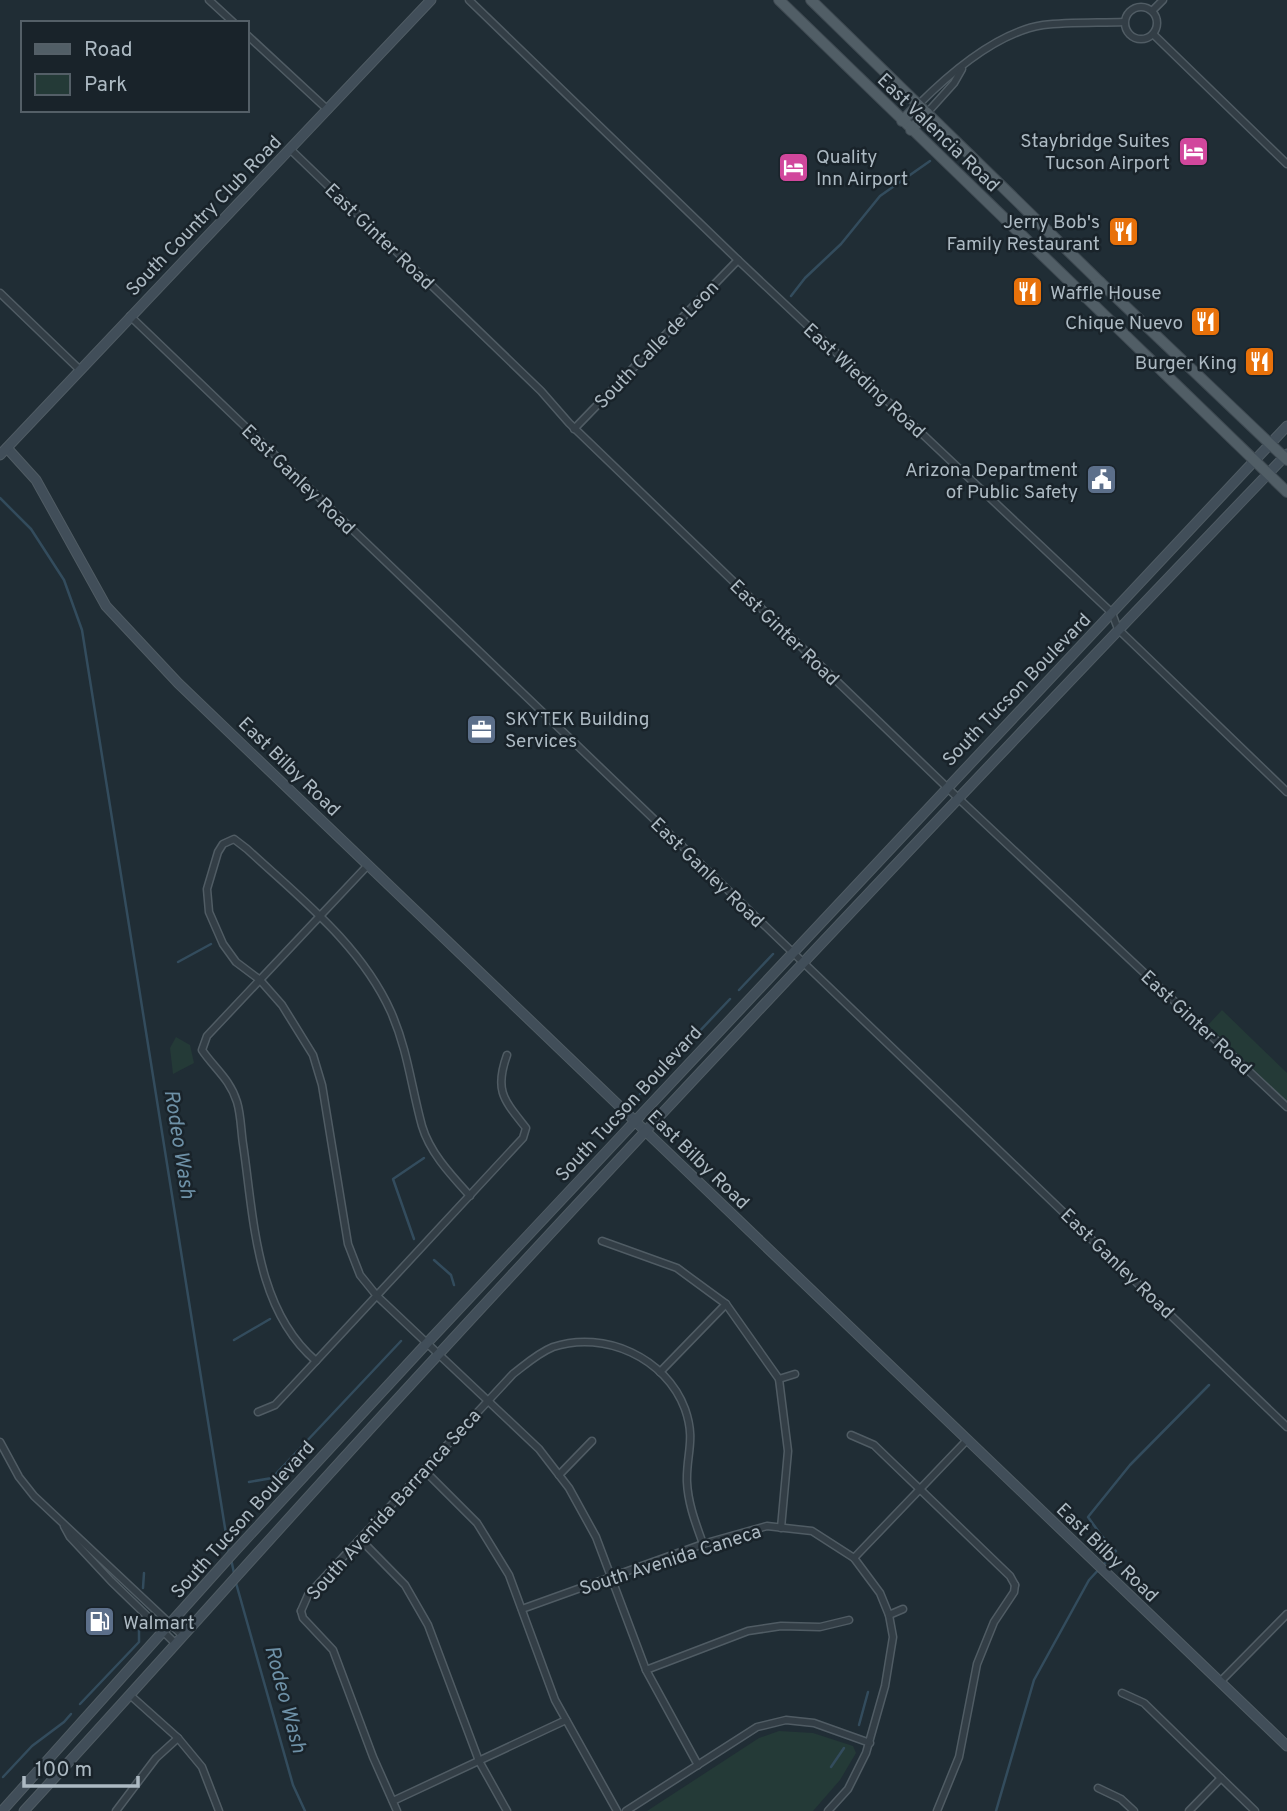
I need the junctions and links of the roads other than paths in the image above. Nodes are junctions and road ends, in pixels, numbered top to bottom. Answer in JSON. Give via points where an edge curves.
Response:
{"nodes":[{"id":1,"x":209,"y":0,"type":"edge"},
{"id":2,"x":431,"y":0,"type":"edge"},
{"id":3,"x":469,"y":0,"type":"edge"},
{"id":4,"x":779,"y":0,"type":"edge"},
{"id":5,"x":811,"y":0,"type":"edge"},
{"id":6,"x":1163,"y":0,"type":"edge"},
{"id":7,"x":1152,"y":11,"type":"junction"},
{"id":8,"x":232,"y":21,"type":"edge"},
{"id":9,"x":1124,"y":22,"type":"junction"},
{"id":10,"x":1153,"y":34,"type":"junction"},
{"id":11,"x":248,"y":36,"type":"edge"},
{"id":12,"x":962,"y":68,"type":"junction"},
{"id":13,"x":918,"y":105,"type":"junction"},
{"id":14,"x":328,"y":110,"type":"junction"},
{"id":15,"x":927,"y":113,"type":"junction"},
{"id":16,"x":902,"y":121,"type":"junction"},
{"id":17,"x":911,"y":130,"type":"junction"},
{"id":18,"x":290,"y":150,"type":"junction"},
{"id":19,"x":1287,"y":164,"type":"edge"},
{"id":20,"x":738,"y":260,"type":"junction"},
{"id":21,"x":1100,"y":282,"type":"junction"},
{"id":22,"x":0,"y":293,"type":"edge"},
{"id":23,"x":1086,"y":297,"type":"junction"},
{"id":24,"x":130,"y":316,"type":"junction"},
{"id":25,"x":80,"y":370,"type":"junction"},
{"id":26,"x":1287,"y":426,"type":"edge"},
{"id":27,"x":574,"y":429,"type":"junction"},
{"id":28,"x":1270,"y":444,"type":"junction"},
{"id":29,"x":3,"y":451,"type":"edge"},
{"id":30,"x":1286,"y":457,"type":"edge"},
{"id":31,"x":1255,"y":460,"type":"junction"},
{"id":32,"x":1268,"y":474,"type":"junction"},
{"id":33,"x":1287,"y":492,"type":"edge"},
{"id":34,"x":1112,"y":613,"type":"junction"},
{"id":35,"x":1118,"y":629,"type":"junction"},
{"id":36,"x":946,"y":787,"type":"junction"},
{"id":37,"x":1287,"y":792,"type":"edge"},
{"id":38,"x":958,"y":798,"type":"junction"},
{"id":39,"x":368,"y":865,"type":"junction"},
{"id":40,"x":319,"y":917,"type":"junction"},
{"id":41,"x":792,"y":952,"type":"junction"},
{"id":42,"x":803,"y":963,"type":"junction"},
{"id":43,"x":260,"y":981,"type":"junction"},
{"id":44,"x":507,"y":1055,"type":"dead end"},
{"id":45,"x":1287,"y":1107,"type":"edge"},
{"id":46,"x":636,"y":1122,"type":"junction"},
{"id":47,"x":646,"y":1132,"type":"junction"},
{"id":48,"x":470,"y":1196,"type":"junction"},
{"id":49,"x":602,"y":1241,"type":"dead end"},
{"id":50,"x":377,"y":1296,"type":"junction"},
{"id":51,"x":726,"y":1304,"type":"junction"},
{"id":52,"x":554,"y":1339,"type":"dead end"},
{"id":53,"x":428,"y":1342,"type":"junction"},
{"id":54,"x":556,"y":1347,"type":"junction"},
{"id":55,"x":439,"y":1354,"type":"junction"},
{"id":56,"x":316,"y":1361,"type":"junction"},
{"id":57,"x":660,"y":1372,"type":"junction"},
{"id":58,"x":795,"y":1374,"type":"dead end"},
{"id":59,"x":779,"y":1379,"type":"junction"},
{"id":60,"x":489,"y":1400,"type":"junction"},
{"id":61,"x":258,"y":1412,"type":"dead end"},
{"id":62,"x":1287,"y":1427,"type":"edge"},
{"id":63,"x":851,"y":1435,"type":"dead end"},
{"id":64,"x":967,"y":1440,"type":"junction"},
{"id":65,"x":592,"y":1441,"type":"dead end"},
{"id":66,"x":0,"y":1442,"type":"edge"},
{"id":67,"x":424,"y":1470,"type":"junction"},
{"id":68,"x":559,"y":1475,"type":"junction"},
{"id":69,"x":920,"y":1489,"type":"junction"},
{"id":70,"x":64,"y":1526,"type":"junction"},
{"id":71,"x":781,"y":1528,"type":"junction"},
{"id":72,"x":360,"y":1539,"type":"junction"},
{"id":73,"x":703,"y":1544,"type":"junction"},
{"id":74,"x":855,"y":1558,"type":"junction"},
{"id":75,"x":612,"y":1578,"type":"junction"},
{"id":76,"x":292,"y":1609,"type":"dead end"},
{"id":77,"x":522,"y":1609,"type":"junction"},
{"id":78,"x":903,"y":1609,"type":"dead end"},
{"id":79,"x":301,"y":1611,"type":"junction"},
{"id":80,"x":1287,"y":1614,"type":"edge"},
{"id":81,"x":889,"y":1615,"type":"junction"},
{"id":82,"x":849,"y":1619,"type":"dead end"},
{"id":83,"x":170,"y":1624,"type":"junction"},
{"id":84,"x":163,"y":1632,"type":"junction"},
{"id":85,"x":179,"y":1639,"type":"junction"},
{"id":86,"x":646,"y":1670,"type":"junction"},
{"id":87,"x":1220,"y":1682,"type":"junction"},
{"id":88,"x":1122,"y":1693,"type":"dead end"},
{"id":89,"x":130,"y":1695,"type":"junction"},
{"id":90,"x":566,"y":1720,"type":"junction"},
{"id":91,"x":178,"y":1738,"type":"junction"},
{"id":92,"x":870,"y":1743,"type":"junction"},
{"id":93,"x":1287,"y":1746,"type":"edge"},
{"id":94,"x":479,"y":1761,"type":"junction"},
{"id":95,"x":698,"y":1765,"type":"junction"},
{"id":96,"x":1220,"y":1778,"type":"junction"},
{"id":97,"x":1098,"y":1788,"type":"dead end"},
{"id":98,"x":393,"y":1801,"type":"junction"},
{"id":99,"x":2,"y":1811,"type":"edge"},
{"id":100,"x":24,"y":1811,"type":"edge"},
{"id":101,"x":116,"y":1811,"type":"edge"},
{"id":102,"x":219,"y":1811,"type":"edge"},
{"id":103,"x":397,"y":1811,"type":"edge"},
{"id":104,"x":507,"y":1811,"type":"edge"},
{"id":105,"x":617,"y":1811,"type":"edge"},
{"id":106,"x":626,"y":1811,"type":"edge"},
{"id":107,"x":828,"y":1811,"type":"edge"},
{"id":108,"x":937,"y":1811,"type":"edge"},
{"id":109,"x":1133,"y":1811,"type":"edge"},
{"id":110,"x":1189,"y":1811,"type":"edge"},
{"id":111,"x":1255,"y":1811,"type":"edge"}],
"edges":[{"from":1,"to":8,"type":"street"},
{"from":2,"to":14,"type":"main road","name":"South Country Club Road"},
{"from":3,"to":20,"type":"street","name":"East Wieding Road"},
{"from":4,"to":16,"type":"main road","name":"East Valencia Road"},
{"from":5,"to":13,"type":"main road","name":"East Valencia Road"},
{"from":6,"to":7,"type":"street"},
{"from":7,"to":9,"type":"street","via":[[1135,8]]},
{"from":7,"to":10,"type":"street","via":[[1157,24]]},
{"from":9,"to":10,"type":"street","via":[[1134,38]]},
{"from":9,"to":12,"type":"street","via":[[1043,26],[1013,33]]},
{"from":10,"to":19,"type":"street"},
{"from":11,"to":14,"type":"street"},
{"from":12,"to":13,"type":"street"},
{"from":12,"to":15,"type":"street"},
{"from":13,"to":15,"type":"main road","name":"East Valencia Road"},
{"from":13,"to":16,"type":"main road"},
{"from":14,"to":18,"type":"main road","name":"South Country Club Road"},
{"from":15,"to":17,"type":"main road"},
{"from":15,"to":21,"type":"main road","name":"East Valencia Road"},
{"from":16,"to":17,"type":"main road","name":"East Valencia Road"},
{"from":17,"to":23,"type":"main road","name":"East Valencia Road"},
{"from":18,"to":24,"type":"main road","name":"South Country Club Road"},
{"from":18,"to":27,"type":"street","name":"East Ginter Road","via":[[529,379]]},
{"from":20,"to":27,"type":"street","name":"South Calle de Leon"},
{"from":20,"to":34,"type":"street","name":"East Wieding Road"},
{"from":21,"to":23,"type":"main road"},
{"from":21,"to":28,"type":"main road","name":"East Valencia Road"},
{"from":22,"to":25,"type":"street"},
{"from":23,"to":31,"type":"main road","name":"East Valencia Road"},
{"from":24,"to":25,"type":"main road","name":"South Country Club Road"},
{"from":24,"to":41,"type":"street","name":"East Ganley Road"},
{"from":25,"to":29,"type":"main road","name":"South Country Club Road"},
{"from":26,"to":28,"type":"main road","name":"South Tucson Boulevard"},
{"from":27,"to":36,"type":"street","name":"East Ginter Road"},
{"from":28,"to":30,"type":"main road","name":"East Valencia Road"},
{"from":28,"to":31,"type":"main road","name":"South Tucson Boulevard"},
{"from":29,"to":39,"type":"main road","name":"East Bilby Road","via":[[36,480],[106,606],[178,683]]},
{"from":30,"to":32,"type":"main road","name":"South Tucson Boulevard"},
{"from":31,"to":32,"type":"main road","name":"East Valencia Road"},
{"from":31,"to":34,"type":"main road","name":"South Tucson Boulevard"},
{"from":32,"to":33,"type":"main road","name":"East Valencia Road"},
{"from":32,"to":35,"type":"main road","name":"South Tucson Boulevard"},
{"from":34,"to":35,"type":"street","name":"East Wieding Road"},
{"from":34,"to":36,"type":"main road","name":"South Tucson Boulevard"},
{"from":35,"to":37,"type":"street","name":"East Wieding Road"},
{"from":35,"to":38,"type":"main road","name":"South Tucson Boulevard"},
{"from":36,"to":38,"type":"street","name":"East Ginter Road"},
{"from":36,"to":41,"type":"main road","name":"South Tucson Boulevard"},
{"from":38,"to":42,"type":"main road","name":"South Tucson Boulevard"},
{"from":38,"to":45,"type":"street","name":"East Ginter Road"},
{"from":39,"to":40,"type":"street"},
{"from":39,"to":46,"type":"main road","name":"East Bilby Road"},
{"from":40,"to":43,"type":"street"},
{"from":40,"to":43,"type":"street","via":[[234,839],[223,844],[207,889],[209,912],[236,962]]},
{"from":40,"to":48,"type":"street","via":[[358,955],[390,1011],[408,1058],[422,1128],[444,1168]]},
{"from":41,"to":42,"type":"street","name":"East Ganley Road"},
{"from":41,"to":46,"type":"main road","name":"South Tucson Boulevard"},
{"from":42,"to":47,"type":"main road","name":"South Tucson Boulevard"},
{"from":42,"to":62,"type":"street","name":"East Ganley Road"},
{"from":43,"to":50,"type":"street","via":[[282,1005],[313,1055],[348,1244],[360,1275]]},
{"from":43,"to":56,"type":"street","via":[[207,1037],[202,1050],[223,1074],[237,1101],[262,1268],[273,1299],[290,1333]]},
{"from":44,"to":48,"type":"street","via":[[500,1083],[504,1097],[526,1128],[523,1138]]},
{"from":46,"to":47,"type":"main road","name":"East Bilby Road"},
{"from":46,"to":53,"type":"main road","name":"South Tucson Boulevard"},
{"from":47,"to":55,"type":"main road","name":"South Tucson Boulevard"},
{"from":47,"to":64,"type":"main road","name":"East Bilby Road"},
{"from":48,"to":50,"type":"street"},
{"from":49,"to":51,"type":"street","via":[[677,1268]]},
{"from":50,"to":53,"type":"street"},
{"from":50,"to":56,"type":"street"},
{"from":51,"to":57,"type":"street"},
{"from":51,"to":59,"type":"street"},
{"from":52,"to":54,"type":"street"},
{"from":53,"to":55,"type":"street"},
{"from":53,"to":83,"type":"main road","name":"South Tucson Boulevard"},
{"from":54,"to":57,"type":"street","via":[[604,1343],[642,1356]]},
{"from":54,"to":60,"type":"street","name":"South Avenida Barranca Seca","via":[[534,1357]]},
{"from":55,"to":60,"type":"street"},
{"from":55,"to":85,"type":"main road","name":"South Tucson Boulevard"},
{"from":56,"to":61,"type":"street","via":[[275,1405]]},
{"from":57,"to":73,"type":"street","via":[[685,1408],[690,1428],[689,1503]]},
{"from":58,"to":59,"type":"street"},
{"from":59,"to":71,"type":"street","via":[[788,1451]]},
{"from":60,"to":67,"type":"street","name":"South Avenida Barranca Seca"},
{"from":60,"to":68,"type":"street"},
{"from":63,"to":69,"type":"street","via":[[874,1445]]},
{"from":64,"to":69,"type":"street"},
{"from":64,"to":87,"type":"main road","name":"East Bilby Road"},
{"from":65,"to":68,"type":"street"},
{"from":66,"to":70,"type":"street","via":[[19,1477]]},
{"from":67,"to":72,"type":"street","name":"South Avenida Barranca Seca"},
{"from":67,"to":77,"type":"street","via":[[477,1523],[509,1575]]},
{"from":68,"to":75,"type":"street","via":[[596,1537]]},
{"from":69,"to":74,"type":"street"},
{"from":69,"to":108,"type":"street","via":[[1019,1586],[994,1622],[977,1664],[959,1756]]},
{"from":70,"to":83,"type":"street"},
{"from":70,"to":84,"type":"street"},
{"from":71,"to":73,"type":"street","name":"South Avenida Caneca","via":[[767,1526]]},
{"from":71,"to":74,"type":"street","name":"South Avenida Caneca","via":[[812,1531]]},
{"from":72,"to":79,"type":"street","name":"South Avenida Barranca Seca","via":[[308,1595]]},
{"from":72,"to":94,"type":"street","via":[[405,1585],[428,1626]]},
{"from":73,"to":75,"type":"street","name":"South Avenida Caneca"},
{"from":74,"to":81,"type":"street","via":[[880,1593]]},
{"from":75,"to":77,"type":"street","name":"South Avenida Caneca"},
{"from":75,"to":86,"type":"street"},
{"from":76,"to":79,"type":"street"},
{"from":77,"to":90,"type":"street"},
{"from":78,"to":81,"type":"street"},
{"from":79,"to":98,"type":"street","via":[[333,1650]]},
{"from":80,"to":87,"type":"street"},
{"from":81,"to":92,"type":"street","via":[[893,1637]]},
{"from":82,"to":86,"type":"street","via":[[820,1628],[781,1626],[748,1631]]},
{"from":83,"to":84,"type":"main road","name":"South Tucson Boulevard"},
{"from":83,"to":85,"type":"street"},
{"from":84,"to":85,"type":"street"},
{"from":84,"to":99,"type":"main road","name":"South Tucson Boulevard"},
{"from":85,"to":89,"type":"main road","name":"South Tucson Boulevard"},
{"from":86,"to":95,"type":"street"},
{"from":87,"to":93,"type":"main road","name":"East Bilby Road"},
{"from":88,"to":96,"type":"street","via":[[1144,1703]]},
{"from":89,"to":91,"type":"street"},
{"from":89,"to":100,"type":"main road","name":"South Tucson Boulevard"},
{"from":90,"to":94,"type":"street"},
{"from":90,"to":105,"type":"street"},
{"from":91,"to":101,"type":"street","via":[[156,1758]]},
{"from":91,"to":102,"type":"street","via":[[202,1767]]},
{"from":92,"to":95,"type":"street","via":[[814,1723],[786,1720],[757,1727]]},
{"from":92,"to":107,"type":"street","via":[[848,1789]]},
{"from":94,"to":98,"type":"street"},
{"from":94,"to":104,"type":"street"},
{"from":95,"to":106,"type":"street"},
{"from":96,"to":110,"type":"street"},
{"from":96,"to":111,"type":"street"},
{"from":97,"to":109,"type":"street"},
{"from":98,"to":103,"type":"street"}]}
